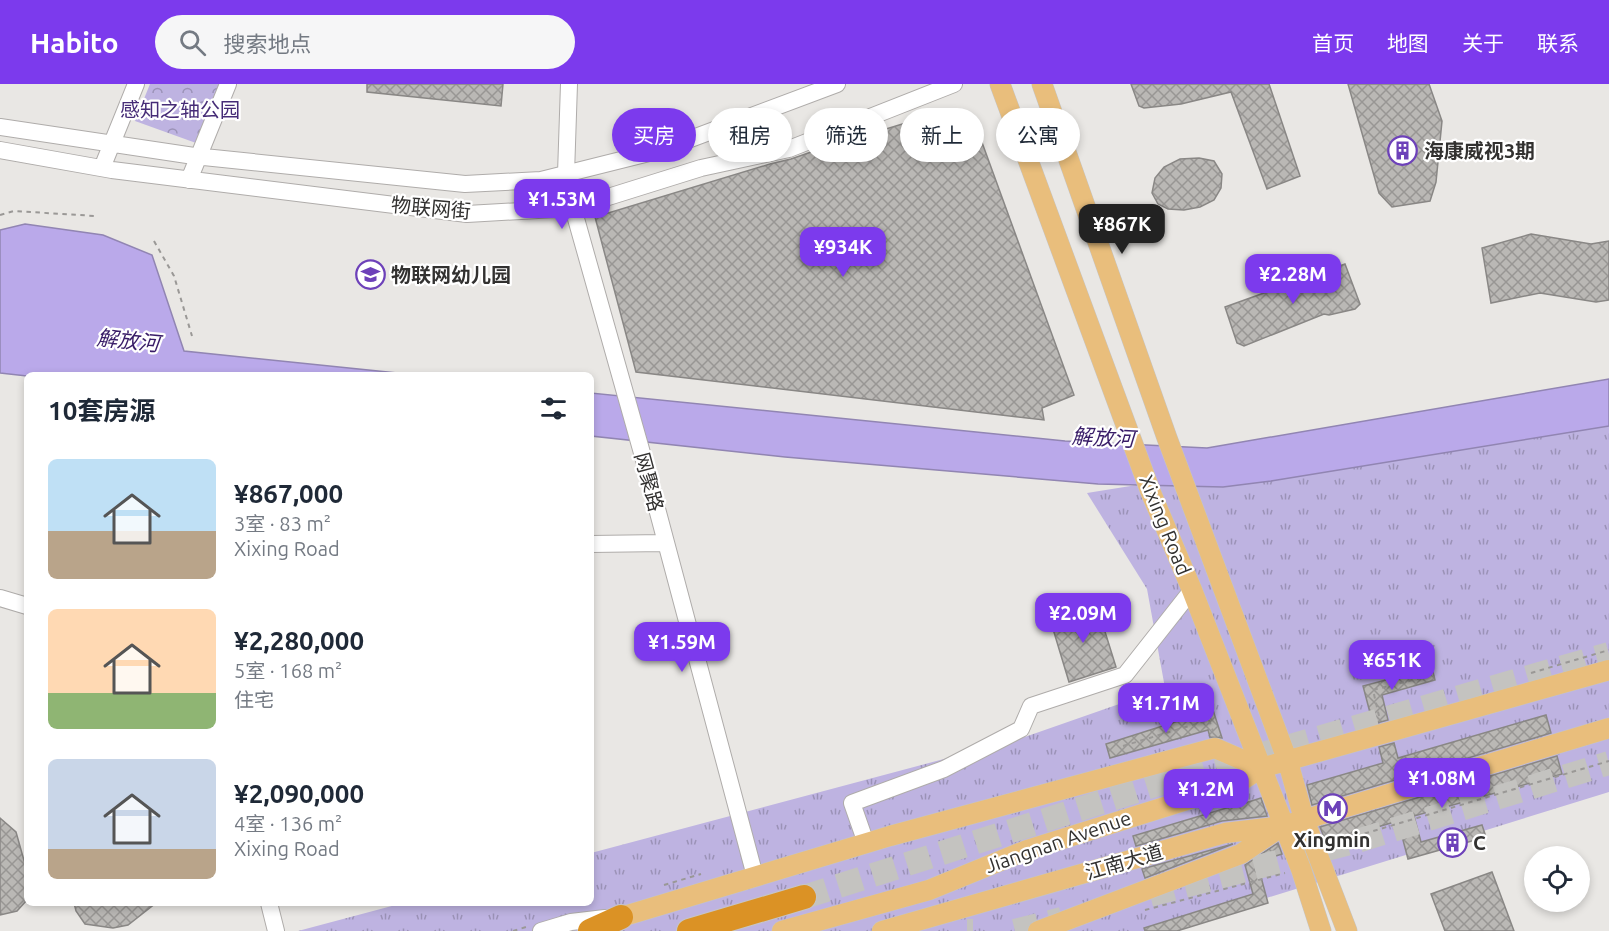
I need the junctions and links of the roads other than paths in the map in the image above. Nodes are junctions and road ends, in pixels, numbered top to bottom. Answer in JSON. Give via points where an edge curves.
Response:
{"nodes":[{"id":1,"x":136,"y":84,"type":"edge"},
{"id":2,"x":228,"y":84,"type":"edge"},
{"id":3,"x":569,"y":84,"type":"edge"},
{"id":4,"x":837,"y":84,"type":"edge"},
{"id":5,"x":954,"y":84,"type":"edge"},
{"id":6,"x":1000,"y":84,"type":"edge"},
{"id":7,"x":1042,"y":84,"type":"edge"},
{"id":8,"x":0,"y":127,"type":"edge"},
{"id":9,"x":111,"y":145,"type":"junction"},
{"id":10,"x":0,"y":150,"type":"edge"},
{"id":11,"x":199,"y":157,"type":"junction"},
{"id":12,"x":102,"y":168,"type":"junction"},
{"id":13,"x":566,"y":174,"type":"junction"},
{"id":14,"x":189,"y":180,"type":"junction"},
{"id":15,"x":573,"y":208,"type":"junction"},
{"id":16,"x":664,"y":543,"type":"junction"},
{"id":17,"x":594,"y":544,"type":"edge"},
{"id":18,"x":1192,"y":590,"type":"junction"},
{"id":19,"x":0,"y":598,"type":"edge"},
{"id":20,"x":24,"y":605,"type":"edge"},
{"id":21,"x":1609,"y":670,"type":"edge"},
{"id":22,"x":1609,"y":728,"type":"edge"},
{"id":23,"x":1288,"y":762,"type":"junction"},
{"id":24,"x":1261,"y":768,"type":"junction"},
{"id":25,"x":1304,"y":819,"type":"junction"},
{"id":26,"x":1282,"y":825,"type":"junction"},
{"id":27,"x":866,"y":843,"type":"junction"},
{"id":28,"x":755,"y":876,"type":"junction"},
{"id":29,"x":804,"y":897,"type":"tunnel mouth"},
{"id":30,"x":270,"y":906,"type":"edge"},
{"id":31,"x":621,"y":916,"type":"junction"},
{"id":32,"x":276,"y":931,"type":"edge"},
{"id":33,"x":541,"y":931,"type":"edge"},
{"id":34,"x":590,"y":931,"type":"edge"},
{"id":35,"x":688,"y":931,"type":"edge"},
{"id":36,"x":782,"y":931,"type":"edge"},
{"id":37,"x":882,"y":931,"type":"edge"},
{"id":38,"x":1038,"y":931,"type":"edge"},
{"id":39,"x":1321,"y":931,"type":"edge"},
{"id":40,"x":1347,"y":931,"type":"edge"}],
"edges":[{"from":1,"to":9,"type":"street"},
{"from":2,"to":11,"type":"street"},
{"from":3,"to":13,"type":"street","name":"网聚路"},
{"from":4,"to":13,"type":"street","name":"物联网街","via":[[661,150]]},
{"from":5,"to":15,"type":"street","name":"物联网街","via":[[789,149],[701,168]]},
{"from":6,"to":18,"type":"main road","name":"Xixing Road","via":[[1151,493]]},
{"from":7,"to":23,"type":"main road","name":"Xixing Road","via":[[1167,438]]},
{"from":8,"to":9,"type":"street","name":"物联网街"},
{"from":9,"to":11,"type":"street","name":"物联网街"},
{"from":9,"to":12,"type":"street"},
{"from":10,"to":12,"type":"street","name":"物联网街"},
{"from":11,"to":13,"type":"street","name":"物联网街","via":[[465,184],[541,180]]},
{"from":11,"to":14,"type":"street"},
{"from":12,"to":14,"type":"street","name":"物联网街"},
{"from":13,"to":15,"type":"street","name":"网聚路"},
{"from":14,"to":15,"type":"street","name":"物联网街","via":[[467,214]]},
{"from":15,"to":16,"type":"street","name":"网聚路"},
{"from":16,"to":17,"type":"street"},
{"from":16,"to":28,"type":"street","name":"网聚路"},
{"from":18,"to":24,"type":"main road","name":"Xixing Road"},
{"from":18,"to":27,"type":"street","via":[[1125,675],[1031,706],[1021,729],[944,769],[852,803]]},
{"from":19,"to":20,"type":"street"},
{"from":21,"to":23,"type":"main road","name":"Jiangnan Avenue"},
{"from":22,"to":25,"type":"main road","name":"江南大道"},
{"from":23,"to":24,"type":"main road","name":"Jiangnan Avenue"},
{"from":23,"to":25,"type":"main road","name":"Xixing Road"},
{"from":24,"to":26,"type":"main road","name":"Xixing Road"},
{"from":24,"to":27,"type":"main road","via":[[1215,748]]},
{"from":24,"to":36,"type":"main road","name":"Jiangnan Avenue","via":[[1235,785],[1027,850],[928,890]]},
{"from":25,"to":26,"type":"main road","name":"江南大道"},
{"from":25,"to":40,"type":"main road","name":"Xixing Road"},
{"from":26,"to":37,"type":"main road","name":"江南大道","via":[[1225,833]]},
{"from":26,"to":38,"type":"main road","via":[[1241,854]]},
{"from":26,"to":39,"type":"main road","name":"Xixing Road"},
{"from":27,"to":28,"type":"main road"},
{"from":28,"to":31,"type":"main road"},
{"from":29,"to":35,"type":"highway"},
{"from":30,"to":32,"type":"street"},
{"from":31,"to":33,"type":"street","via":[[571,922]]},
{"from":31,"to":34,"type":"highway"}]}
